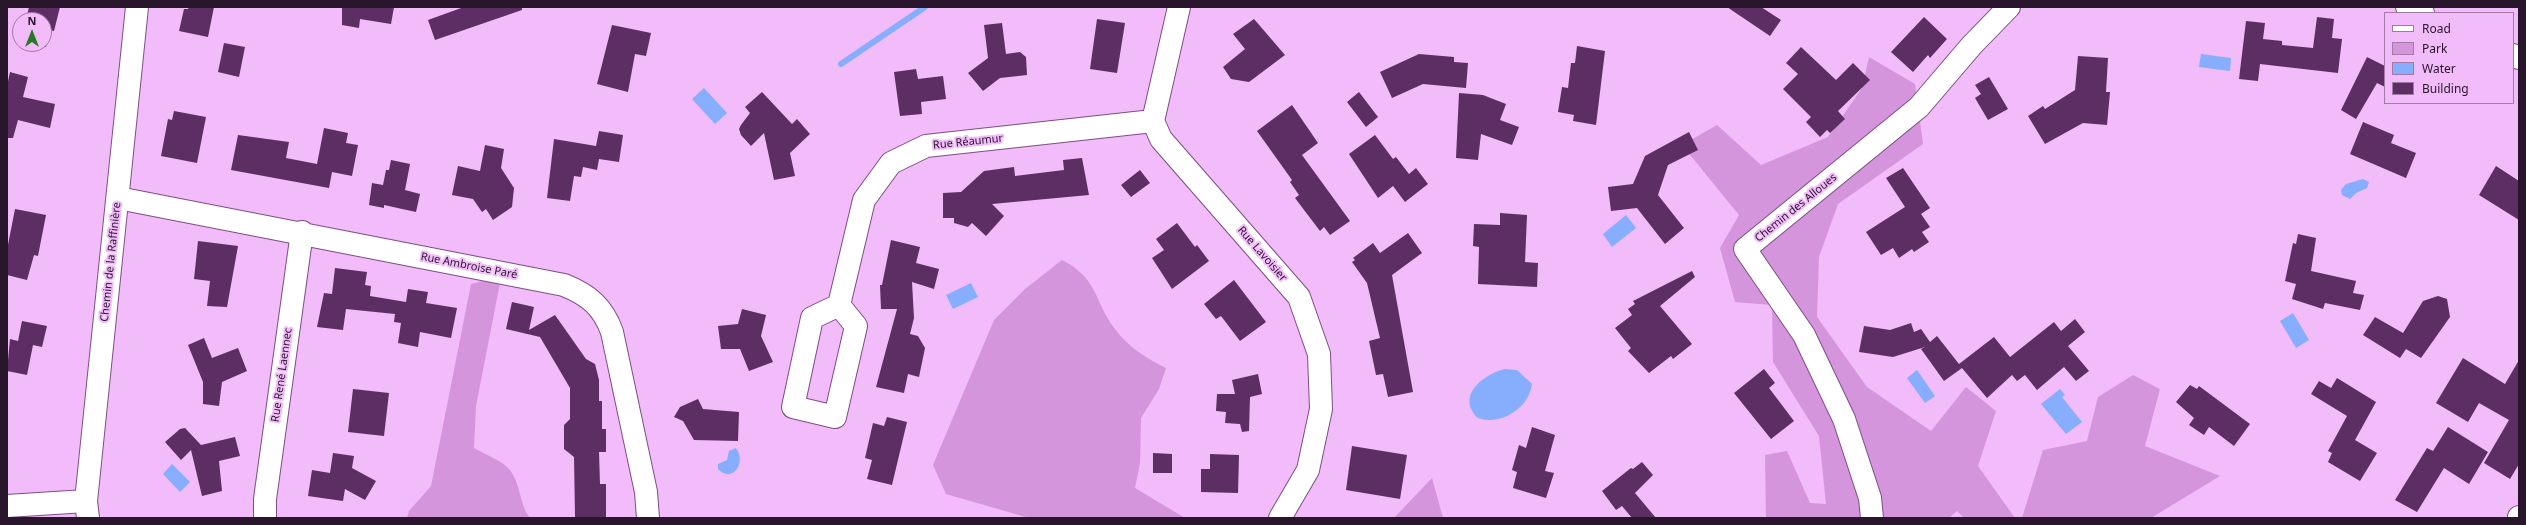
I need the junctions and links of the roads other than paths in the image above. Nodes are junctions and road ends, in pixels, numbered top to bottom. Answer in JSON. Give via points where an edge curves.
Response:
{"nodes":[{"id":1,"x":137,"y":7,"type":"edge"},
{"id":2,"x":1179,"y":7,"type":"edge"},
{"id":3,"x":2010,"y":7,"type":"edge"},
{"id":4,"x":2407,"y":7,"type":"edge"},
{"id":5,"x":2420,"y":12,"type":"edge"},
{"id":6,"x":1153,"y":121,"type":"junction"},
{"id":7,"x":118,"y":198,"type":"junction"},
{"id":8,"x":302,"y":232,"type":"junction"},
{"id":9,"x":839,"y":305,"type":"junction"},
{"id":10,"x":7,"y":506,"type":"edge"},
{"id":11,"x":87,"y":510,"type":"edge"},
{"id":12,"x":265,"y":518,"type":"edge"},
{"id":13,"x":648,"y":518,"type":"edge"},
{"id":14,"x":1280,"y":518,"type":"edge"},
{"id":15,"x":1872,"y":518,"type":"edge"}],
"edges":[{"from":1,"to":7,"type":"street","name":"Chemin de la Raffinière"},
{"from":2,"to":6,"type":"street"},
{"from":3,"to":15,"type":"street","name":"Chemin des Alloues","via":[[1972,45],[1919,107],[1745,249],[1804,335],[1844,419],[1870,498]]},
{"from":4,"to":5,"type":"street"},
{"from":6,"to":9,"type":"street","name":"Rue Réaumur","via":[[926,146],[891,163],[864,200]]},
{"from":6,"to":14,"type":"street","name":"Rue Lavoisier","via":[[1161,139],[1299,297],[1319,354],[1321,409],[1308,470]]},
{"from":7,"to":8,"type":"street","name":"Rue Ambroise Paré"},
{"from":7,"to":11,"type":"street","name":"Chemin de la Raffinière"},
{"from":8,"to":12,"type":"street","name":"Rue René Laennec","via":[[265,499]]},
{"from":8,"to":13,"type":"street","name":"Rue Ambroise Paré","via":[[564,285],[582,292],[597,304],[606,316],[612,332],[646,492]]},
{"from":9,"to":9,"type":"street","via":[[812,318],[794,407],[835,417],[856,326]]},
{"from":10,"to":11,"type":"street"}]}
